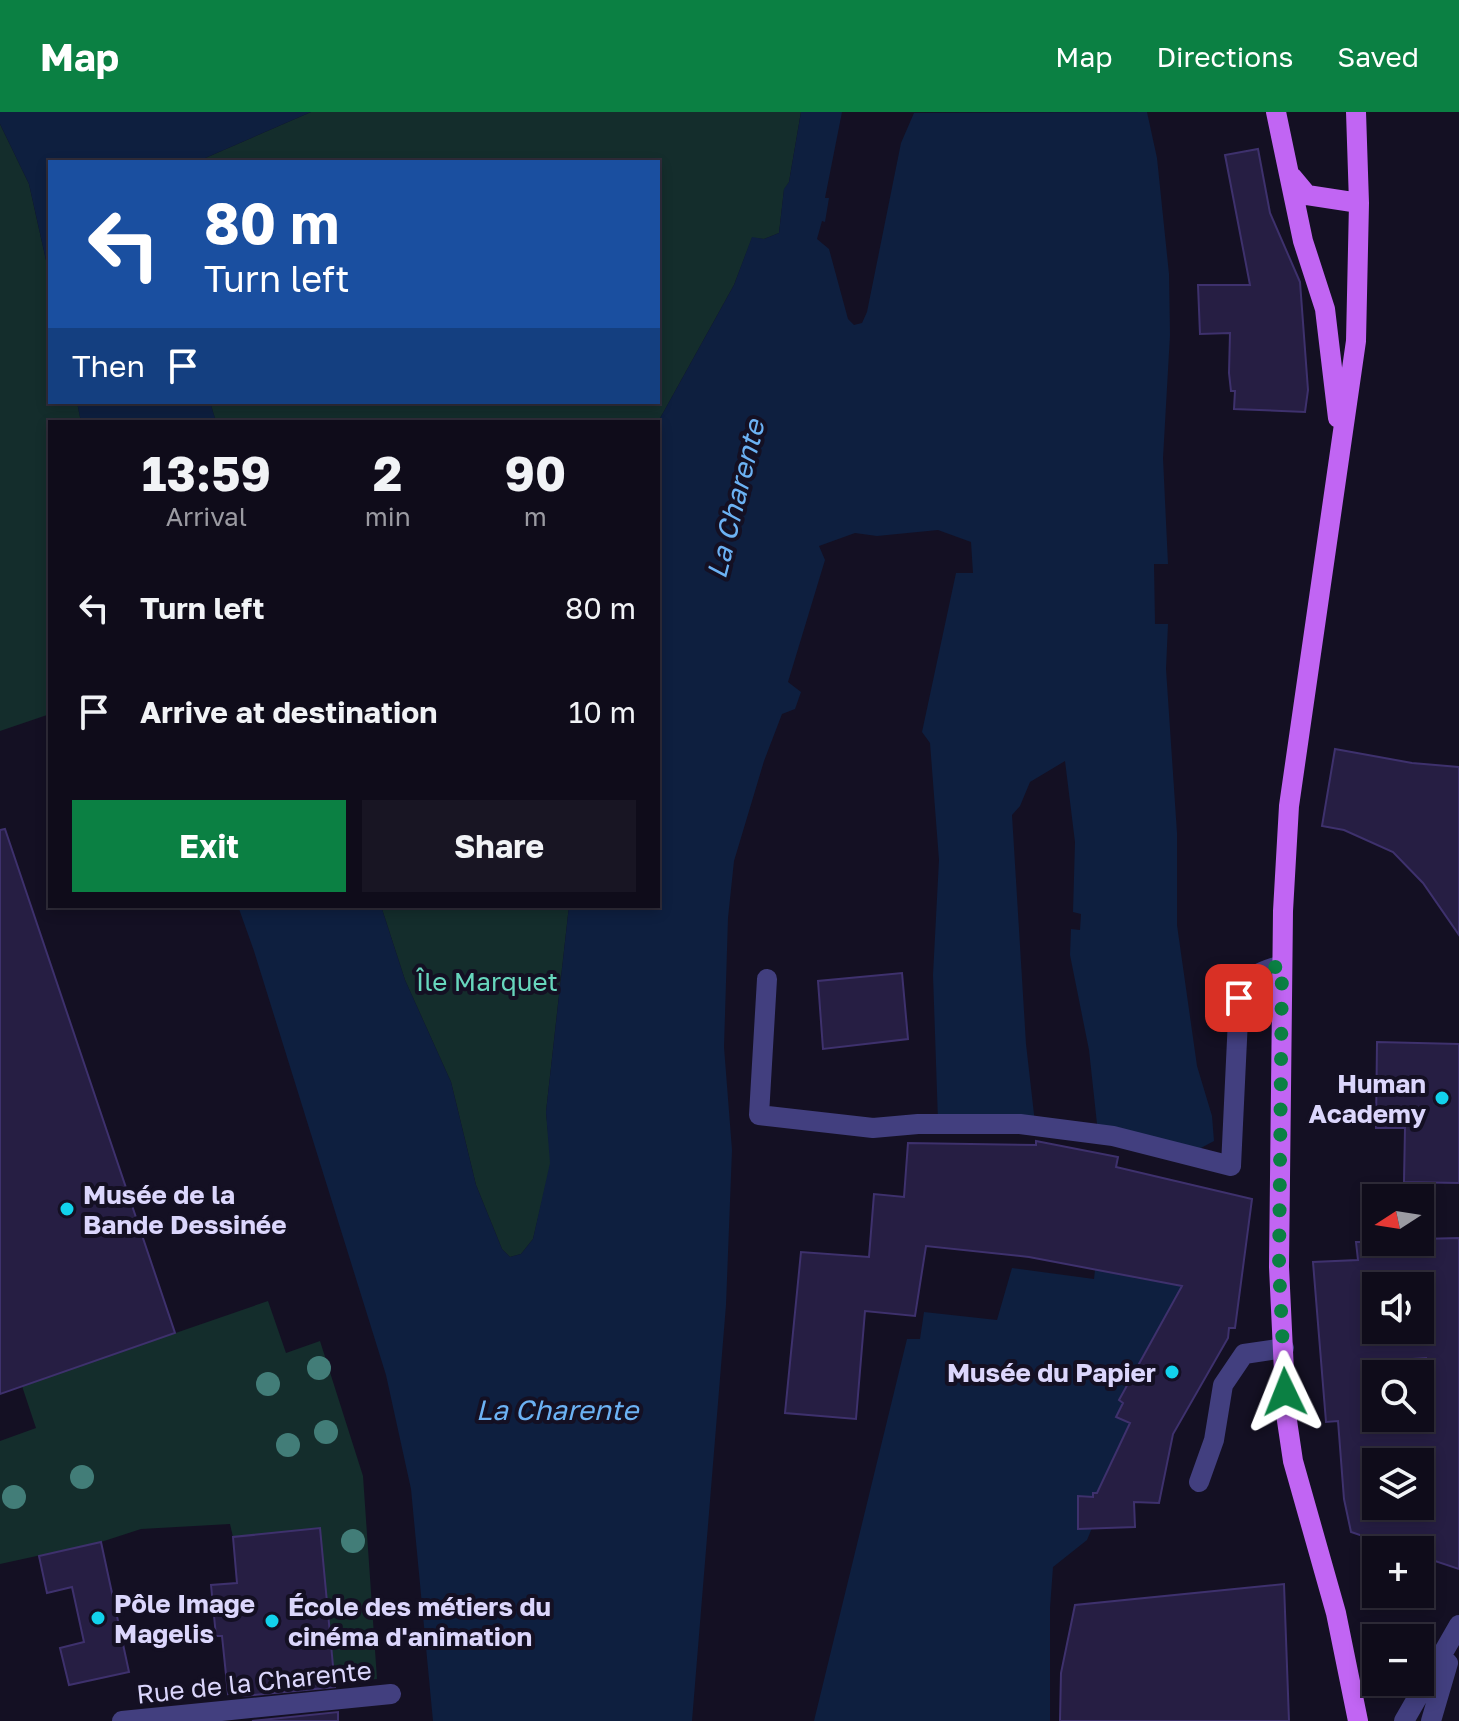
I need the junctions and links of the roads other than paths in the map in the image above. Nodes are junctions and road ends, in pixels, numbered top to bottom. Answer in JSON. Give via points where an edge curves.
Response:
{"nodes":[{"id":1,"x":1276,"y":112,"type":"edge"},
{"id":2,"x":1356,"y":112,"type":"edge"},
{"id":3,"x":1289,"y":173,"type":"junction"},
{"id":4,"x":1359,"y":203,"type":"junction"},
{"id":5,"x":1341,"y":450,"type":"junction"},
{"id":6,"x":1282,"y":965,"type":"junction"},
{"id":7,"x":767,"y":979,"type":"dead end"},
{"id":8,"x":1284,"y":1348,"type":"junction"},
{"id":9,"x":1199,"y":1482,"type":"dead end"},
{"id":10,"x":1458,"y":1626,"type":"edge"},
{"id":11,"x":391,"y":1694,"type":"dead end"},
{"id":12,"x":122,"y":1721,"type":"edge"},
{"id":13,"x":1358,"y":1721,"type":"edge"},
{"id":14,"x":1404,"y":1721,"type":"edge"},
{"id":15,"x":1431,"y":1721,"type":"edge"}],
"edges":[{"from":1,"to":3,"type":"main road"},
{"from":2,"to":4,"type":"main road"},
{"from":3,"to":4,"type":"main road","via":[[1307,195]]},
{"from":3,"to":5,"type":"main road","via":[[1325,309]]},
{"from":4,"to":5,"type":"main road","via":[[1356,341]]},
{"from":5,"to":6,"type":"main road","via":[[1289,806]]},
{"from":6,"to":7,"type":"street","via":[[1247,980],[1239,998],[1231,1166],[1113,1136],[1020,1124],[873,1128],[759,1115]]},
{"from":6,"to":8,"type":"main road","via":[[1279,1267]]},
{"from":8,"to":9,"type":"street","via":[[1244,1354],[1223,1385],[1214,1440]]},
{"from":8,"to":13,"type":"main road","via":[[1293,1461],[1336,1613]]},
{"from":10,"to":14,"type":"street"},
{"from":10,"to":15,"type":"street"},
{"from":11,"to":12,"type":"street","name":"Rue de la Charente"}]}
